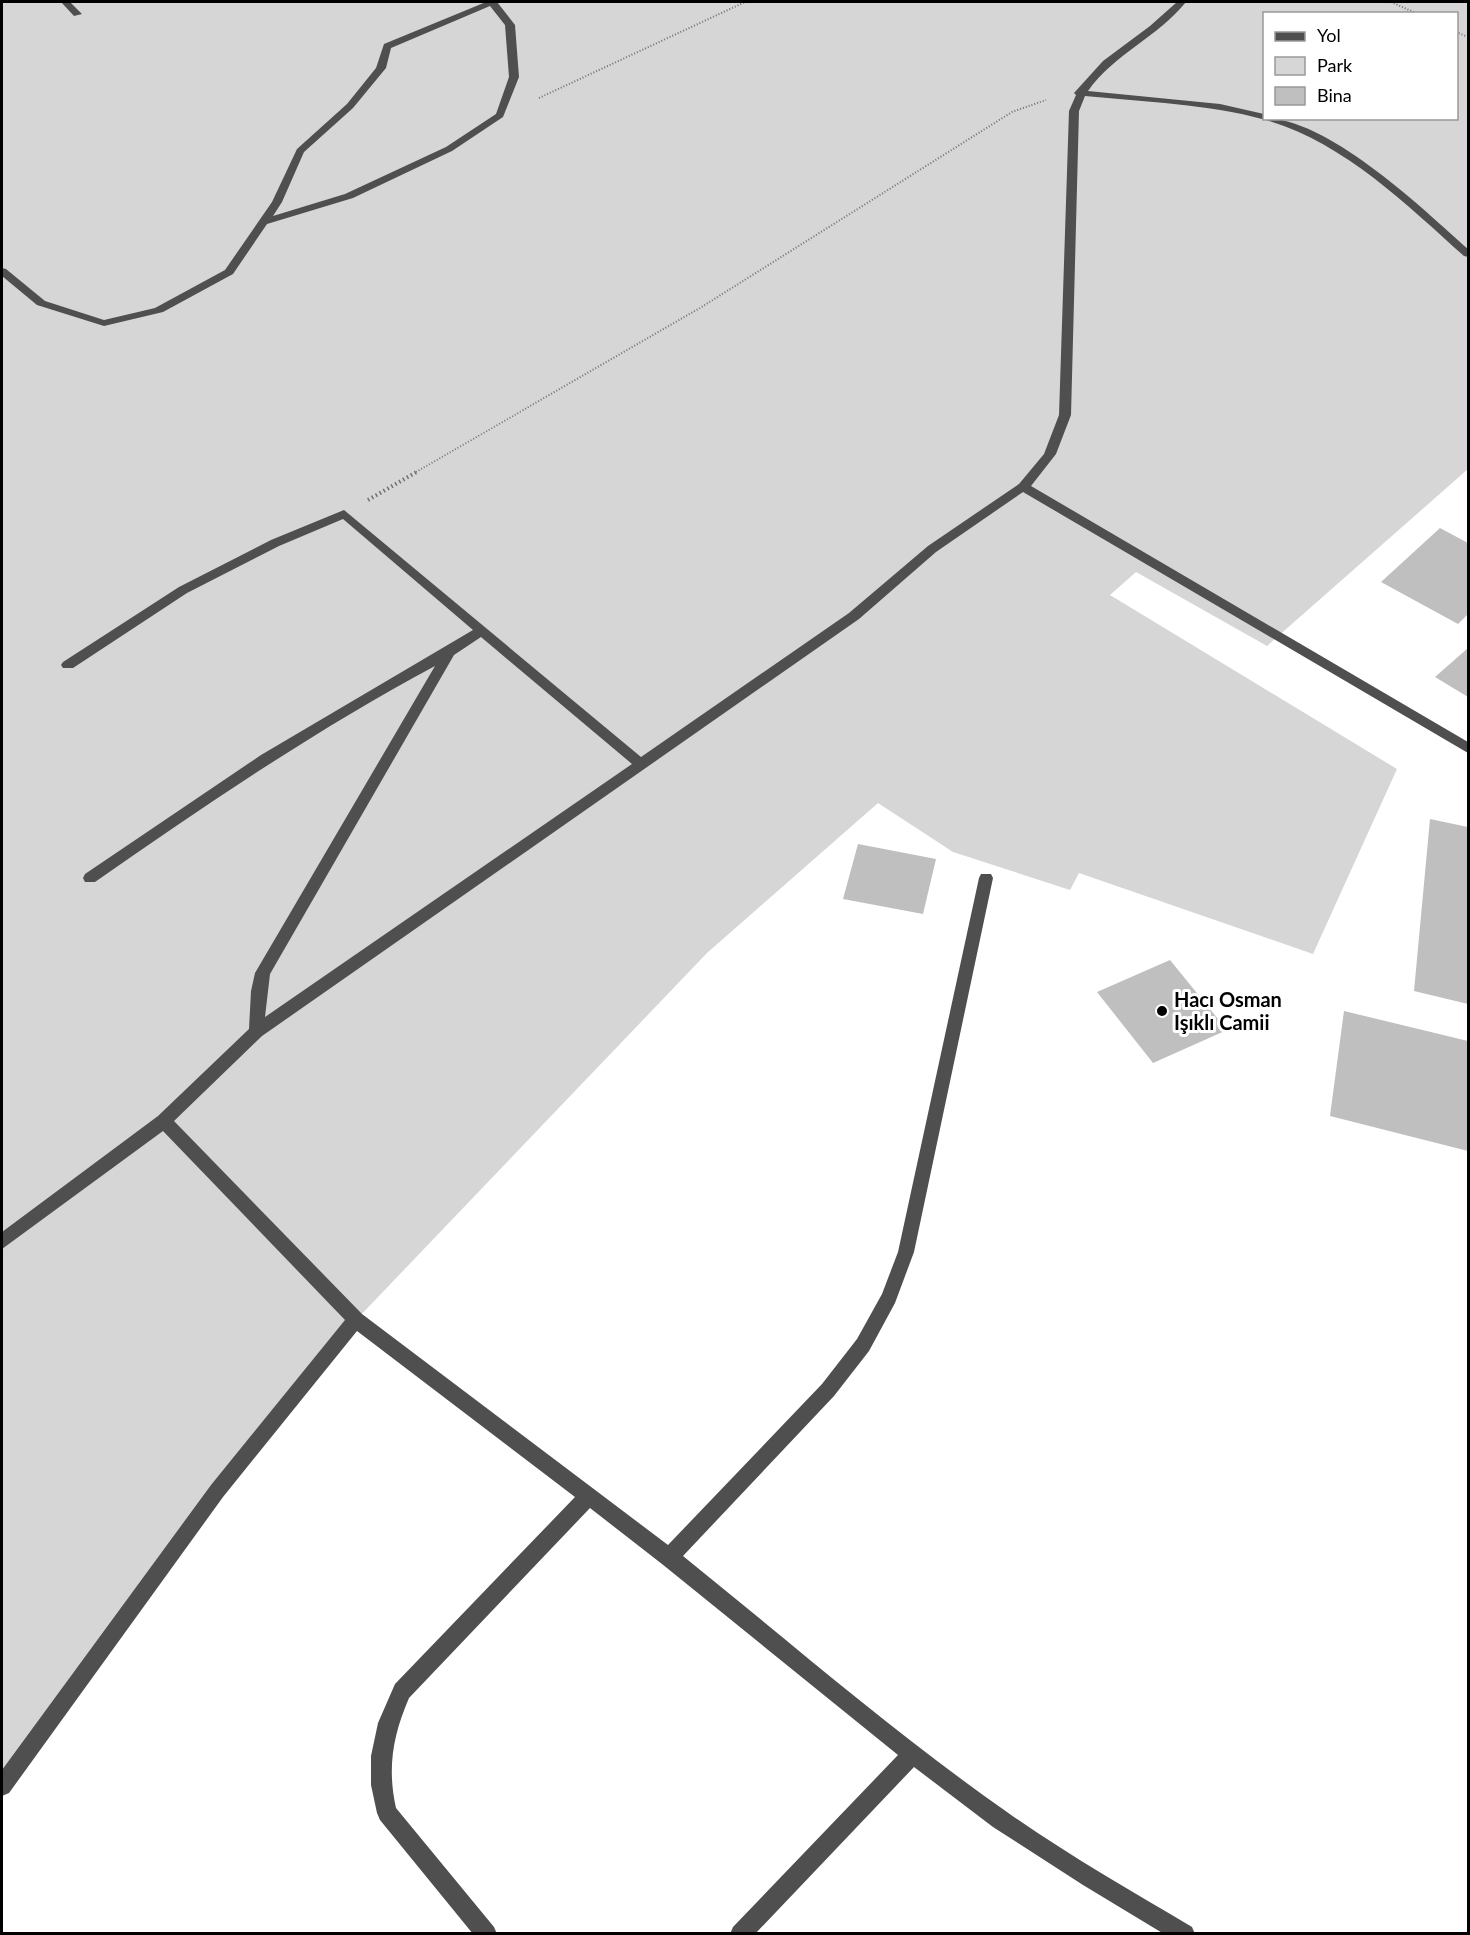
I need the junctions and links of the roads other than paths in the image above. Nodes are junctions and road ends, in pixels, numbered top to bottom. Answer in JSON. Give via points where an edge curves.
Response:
{"nodes":[{"id":1,"x":65,"y":2,"type":"edge"},
{"id":2,"x":492,"y":2,"type":"edge"},
{"id":3,"x":1182,"y":2,"type":"edge"},
{"id":4,"x":77,"y":14,"type":"dead end"},
{"id":5,"x":1079,"y":93,"type":"junction"},
{"id":6,"x":1263,"y":117,"type":"edge"},
{"id":7,"x":1274,"y":120,"type":"edge"},
{"id":8,"x":263,"y":222,"type":"junction"},
{"id":9,"x":1468,"y":254,"type":"edge"},
{"id":10,"x":2,"y":271,"type":"edge"},
{"id":11,"x":1023,"y":487,"type":"junction"},
{"id":12,"x":482,"y":630,"type":"junction"},
{"id":13,"x":449,"y":652,"type":"junction"},
{"id":14,"x":69,"y":665,"type":"dead end"},
{"id":15,"x":1468,"y":748,"type":"edge"},
{"id":16,"x":641,"y":764,"type":"junction"},
{"id":17,"x":90,"y":878,"type":"dead end"},
{"id":18,"x":986,"y":878,"type":"dead end"},
{"id":19,"x":257,"y":1031,"type":"junction"},
{"id":20,"x":164,"y":1121,"type":"junction"},
{"id":21,"x":2,"y":1240,"type":"edge"},
{"id":22,"x":356,"y":1320,"type":"junction"},
{"id":23,"x":589,"y":1496,"type":"junction"},
{"id":24,"x":669,"y":1557,"type":"junction"},
{"id":25,"x":913,"y":1754,"type":"junction"},
{"id":26,"x":2,"y":1786,"type":"edge"},
{"id":27,"x":487,"y":1934,"type":"edge"},
{"id":28,"x":740,"y":1934,"type":"edge"},
{"id":29,"x":1185,"y":1934,"type":"edge"}],
"edges":[{"from":1,"to":4,"type":"street"},
{"from":2,"to":8,"type":"street","via":[[387,46],[381,68],[350,106],[300,151],[277,202]]},
{"from":2,"to":8,"type":"street","via":[[510,25],[514,76],[500,116],[448,148],[349,196]]},
{"from":3,"to":5,"type":"street","via":[[1103,65]]},
{"from":5,"to":6,"type":"street","via":[[1220,107]]},
{"from":5,"to":11,"type":"street","via":[[1074,111],[1065,415],[1059,441],[1045,464]]},
{"from":7,"to":9,"type":"street","via":[[1349,155]]},
{"from":8,"to":10,"type":"street","via":[[229,272],[159,310],[104,323],[41,303]]},
{"from":11,"to":15,"type":"street"},
{"from":11,"to":16,"type":"street","via":[[932,549],[854,616]]},
{"from":12,"to":13,"type":"street"},
{"from":12,"to":14,"type":"street","via":[[344,514],[183,590]]},
{"from":12,"to":16,"type":"street"},
{"from":13,"to":17,"type":"street","via":[[296,739]]},
{"from":13,"to":19,"type":"street","via":[[263,974]]},
{"from":16,"to":19,"type":"street"},
{"from":18,"to":24,"type":"street","via":[[906,1252],[889,1297],[862,1345],[828,1390]]},
{"from":19,"to":20,"type":"street"},
{"from":20,"to":21,"type":"street"},
{"from":20,"to":22,"type":"street"},
{"from":22,"to":23,"type":"street"},
{"from":22,"to":26,"type":"street","via":[[217,1491]]},
{"from":23,"to":24,"type":"street"},
{"from":23,"to":27,"type":"street","via":[[402,1691],[388,1723],[381,1756],[381,1785],[387,1813]]},
{"from":24,"to":25,"type":"street"},
{"from":25,"to":28,"type":"street"},
{"from":25,"to":29,"type":"street","via":[[1000,1820]]}]}
